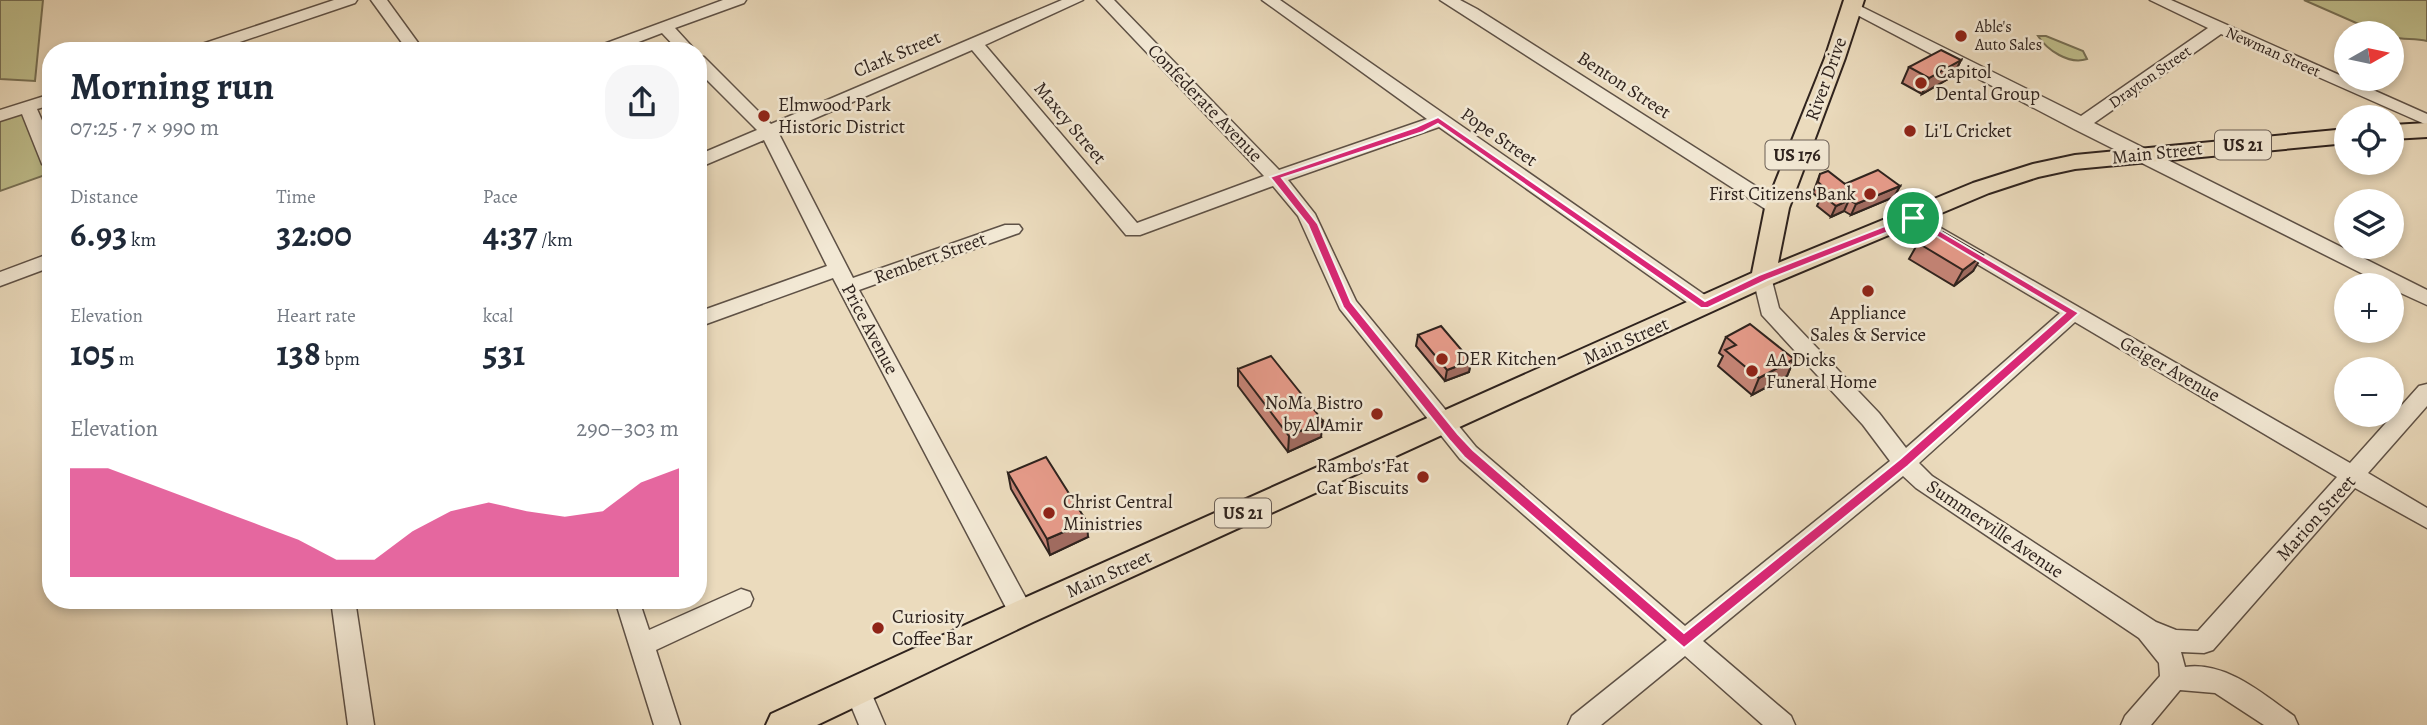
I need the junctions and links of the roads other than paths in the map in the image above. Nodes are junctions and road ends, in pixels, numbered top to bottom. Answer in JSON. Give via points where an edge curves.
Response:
{"nodes":[{"id":1,"x":349,"y":0,"type":"edge"},
{"id":2,"x":379,"y":0,"type":"edge"},
{"id":3,"x":738,"y":0,"type":"edge"},
{"id":4,"x":1075,"y":0,"type":"edge"},
{"id":5,"x":1105,"y":0,"type":"edge"},
{"id":6,"x":1270,"y":0,"type":"edge"},
{"id":7,"x":1448,"y":0,"type":"edge"},
{"id":8,"x":2158,"y":0,"type":"edge"},
{"id":9,"x":1853,"y":4,"type":"edge"},
{"id":10,"x":664,"y":26,"type":"junction"},
{"id":11,"x":2220,"y":28,"type":"junction"},
{"id":12,"x":223,"y":42,"type":"edge"},
{"id":13,"x":409,"y":42,"type":"edge"},
{"id":14,"x":622,"y":42,"type":"edge"},
{"id":15,"x":679,"y":42,"type":"edge"},
{"id":16,"x":975,"y":43,"type":"junction"},
{"id":17,"x":707,"y":70,"type":"edge"},
{"id":18,"x":42,"y":102,"type":"edge"},
{"id":19,"x":28,"y":107,"type":"junction"},
{"id":20,"x":0,"y":116,"type":"edge"},
{"id":21,"x":1438,"y":120,"type":"junction"},
{"id":22,"x":2427,"y":120,"type":"edge"},
{"id":23,"x":2080,"y":125,"type":"junction"},
{"id":24,"x":2427,"y":130,"type":"edge"},
{"id":25,"x":2404,"y":131,"type":"edge"},
{"id":26,"x":769,"y":132,"type":"junction"},
{"id":27,"x":2334,"y":137,"type":"edge"},
{"id":28,"x":42,"y":142,"type":"edge"},
{"id":29,"x":2140,"y":155,"type":"junction"},
{"id":30,"x":707,"y":158,"type":"edge"},
{"id":31,"x":1275,"y":177,"type":"junction"},
{"id":32,"x":1777,"y":208,"type":"junction"},
{"id":33,"x":1913,"y":218,"type":"junction"},
{"id":34,"x":1012,"y":229,"type":"dead end"},
{"id":35,"x":42,"y":263,"type":"edge"},
{"id":36,"x":843,"y":278,"type":"junction"},
{"id":37,"x":1763,"y":278,"type":"junction"},
{"id":38,"x":0,"y":279,"type":"edge"},
{"id":39,"x":2427,"y":298,"type":"edge"},
{"id":40,"x":1704,"y":306,"type":"junction"},
{"id":41,"x":2073,"y":313,"type":"junction"},
{"id":42,"x":707,"y":317,"type":"edge"},
{"id":43,"x":2427,"y":392,"type":"edge"},
{"id":44,"x":1441,"y":423,"type":"junction"},
{"id":45,"x":1904,"y":463,"type":"junction"},
{"id":46,"x":2354,"y":476,"type":"junction"},
{"id":47,"x":2427,"y":519,"type":"edge"},
{"id":48,"x":741,"y":599,"type":"dead end"},
{"id":49,"x":344,"y":609,"type":"edge"},
{"id":50,"x":630,"y":609,"type":"edge"},
{"id":51,"x":1022,"y":613,"type":"junction"},
{"id":52,"x":2147,"y":630,"type":"junction"},
{"id":53,"x":1684,"y":642,"type":"junction"},
{"id":54,"x":2204,"y":642,"type":"junction"},
{"id":55,"x":642,"y":645,"type":"junction"},
{"id":56,"x":2173,"y":680,"type":"junction"},
{"id":57,"x":2222,"y":682,"type":"junction"},
{"id":58,"x":858,"y":691,"type":"junction"},
{"id":59,"x":361,"y":725,"type":"edge"},
{"id":60,"x":667,"y":725,"type":"edge"},
{"id":61,"x":783,"y":725,"type":"edge"},
{"id":62,"x":872,"y":725,"type":"edge"},
{"id":63,"x":1581,"y":725,"type":"edge"},
{"id":64,"x":1782,"y":725,"type":"edge"},
{"id":65,"x":2134,"y":725,"type":"edge"},
{"id":66,"x":2285,"y":725,"type":"edge"}],
"edges":[{"from":1,"to":12,"type":"street"},
{"from":2,"to":13,"type":"street"},
{"from":3,"to":10,"type":"street"},
{"from":4,"to":16,"type":"street","name":"Clark Street"},
{"from":5,"to":31,"type":"street","name":"Confederate Avenue"},
{"from":6,"to":21,"type":"street","name":"Pope Street"},
{"from":7,"to":32,"type":"street","name":"Benton Street"},
{"from":8,"to":11,"type":"street","name":"Newman Street"},
{"from":9,"to":23,"type":"street"},
{"from":9,"to":32,"type":"main road","name":"River Drive","number":"US 176"},
{"from":10,"to":14,"type":"street"},
{"from":10,"to":15,"type":"street"},
{"from":11,"to":22,"type":"street","name":"Newman Street"},
{"from":11,"to":23,"type":"street","name":"Drayton Street"},
{"from":16,"to":26,"type":"street","name":"Clark Street"},
{"from":16,"to":31,"type":"street","name":"Maxcy Street","via":[[1133,231]]},
{"from":17,"to":26,"type":"street","name":"Price Avenue"},
{"from":18,"to":19,"type":"street"},
{"from":19,"to":20,"type":"street"},
{"from":19,"to":28,"type":"street"},
{"from":21,"to":31,"type":"street"},
{"from":21,"to":40,"type":"street","name":"Pope Street"},
{"from":23,"to":29,"type":"street"},
{"from":24,"to":25,"type":"main road"},
{"from":26,"to":30,"type":"street","name":"Clark Street"},
{"from":26,"to":36,"type":"street","name":"Price Avenue"},
{"from":27,"to":29,"type":"main road","name":"Main Street","number":"US 21"},
{"from":29,"to":33,"type":"main road","name":"Main Street","number":"US 21","via":[[2033,171]]},
{"from":29,"to":39,"type":"street"},
{"from":31,"to":44,"type":"street","name":"Confederate Avenue","via":[[1313,224],[1346,304]]},
{"from":32,"to":37,"type":"main road","name":"River Drive","number":"US 176"},
{"from":33,"to":37,"type":"main road","name":"Main Street","number":"US 21"},
{"from":33,"to":41,"type":"street","name":"Geiger Avenue"},
{"from":34,"to":36,"type":"street","name":"Rembert Street"},
{"from":35,"to":38,"type":"street"},
{"from":36,"to":42,"type":"street","name":"Rembert Street"},
{"from":36,"to":51,"type":"street","name":"Price Avenue"},
{"from":37,"to":40,"type":"main road","name":"Main Street","number":"US 21"},
{"from":37,"to":45,"type":"street","name":"Summerville Avenue","via":[[1769,310],[1871,419]]},
{"from":40,"to":44,"type":"main road","name":"Main Street","number":"US 21"},
{"from":41,"to":45,"type":"street"},
{"from":41,"to":46,"type":"street","name":"Geiger Avenue"},
{"from":43,"to":46,"type":"street","name":"Marion Street"},
{"from":44,"to":51,"type":"main road","name":"Main Street","number":"US 21"},
{"from":44,"to":53,"type":"street","name":"Confederate Avenue","via":[[1468,453]]},
{"from":45,"to":52,"type":"street","name":"Summerville Avenue","via":[[1924,482]]},
{"from":45,"to":53,"type":"street"},
{"from":46,"to":47,"type":"street","name":"Geiger Avenue"},
{"from":46,"to":54,"type":"street","name":"Marion Street"},
{"from":48,"to":55,"type":"street"},
{"from":49,"to":59,"type":"street"},
{"from":50,"to":55,"type":"street"},
{"from":51,"to":58,"type":"main road","name":"Main Street","number":"US 21"},
{"from":52,"to":54,"type":"street","via":[[2175,641]]},
{"from":52,"to":56,"type":"street","via":[[2171,659]]},
{"from":53,"to":63,"type":"street"},
{"from":53,"to":64,"type":"street","name":"Confederate Avenue"},
{"from":54,"to":57,"type":"street","via":[[2204,656]]},
{"from":55,"to":60,"type":"street"},
{"from":56,"to":57,"type":"street","via":[[2194,676]]},
{"from":56,"to":65,"type":"street"},
{"from":57,"to":66,"type":"street"},
{"from":58,"to":61,"type":"main road","name":"Main Street","number":"US 21"},
{"from":58,"to":62,"type":"street"}]}
